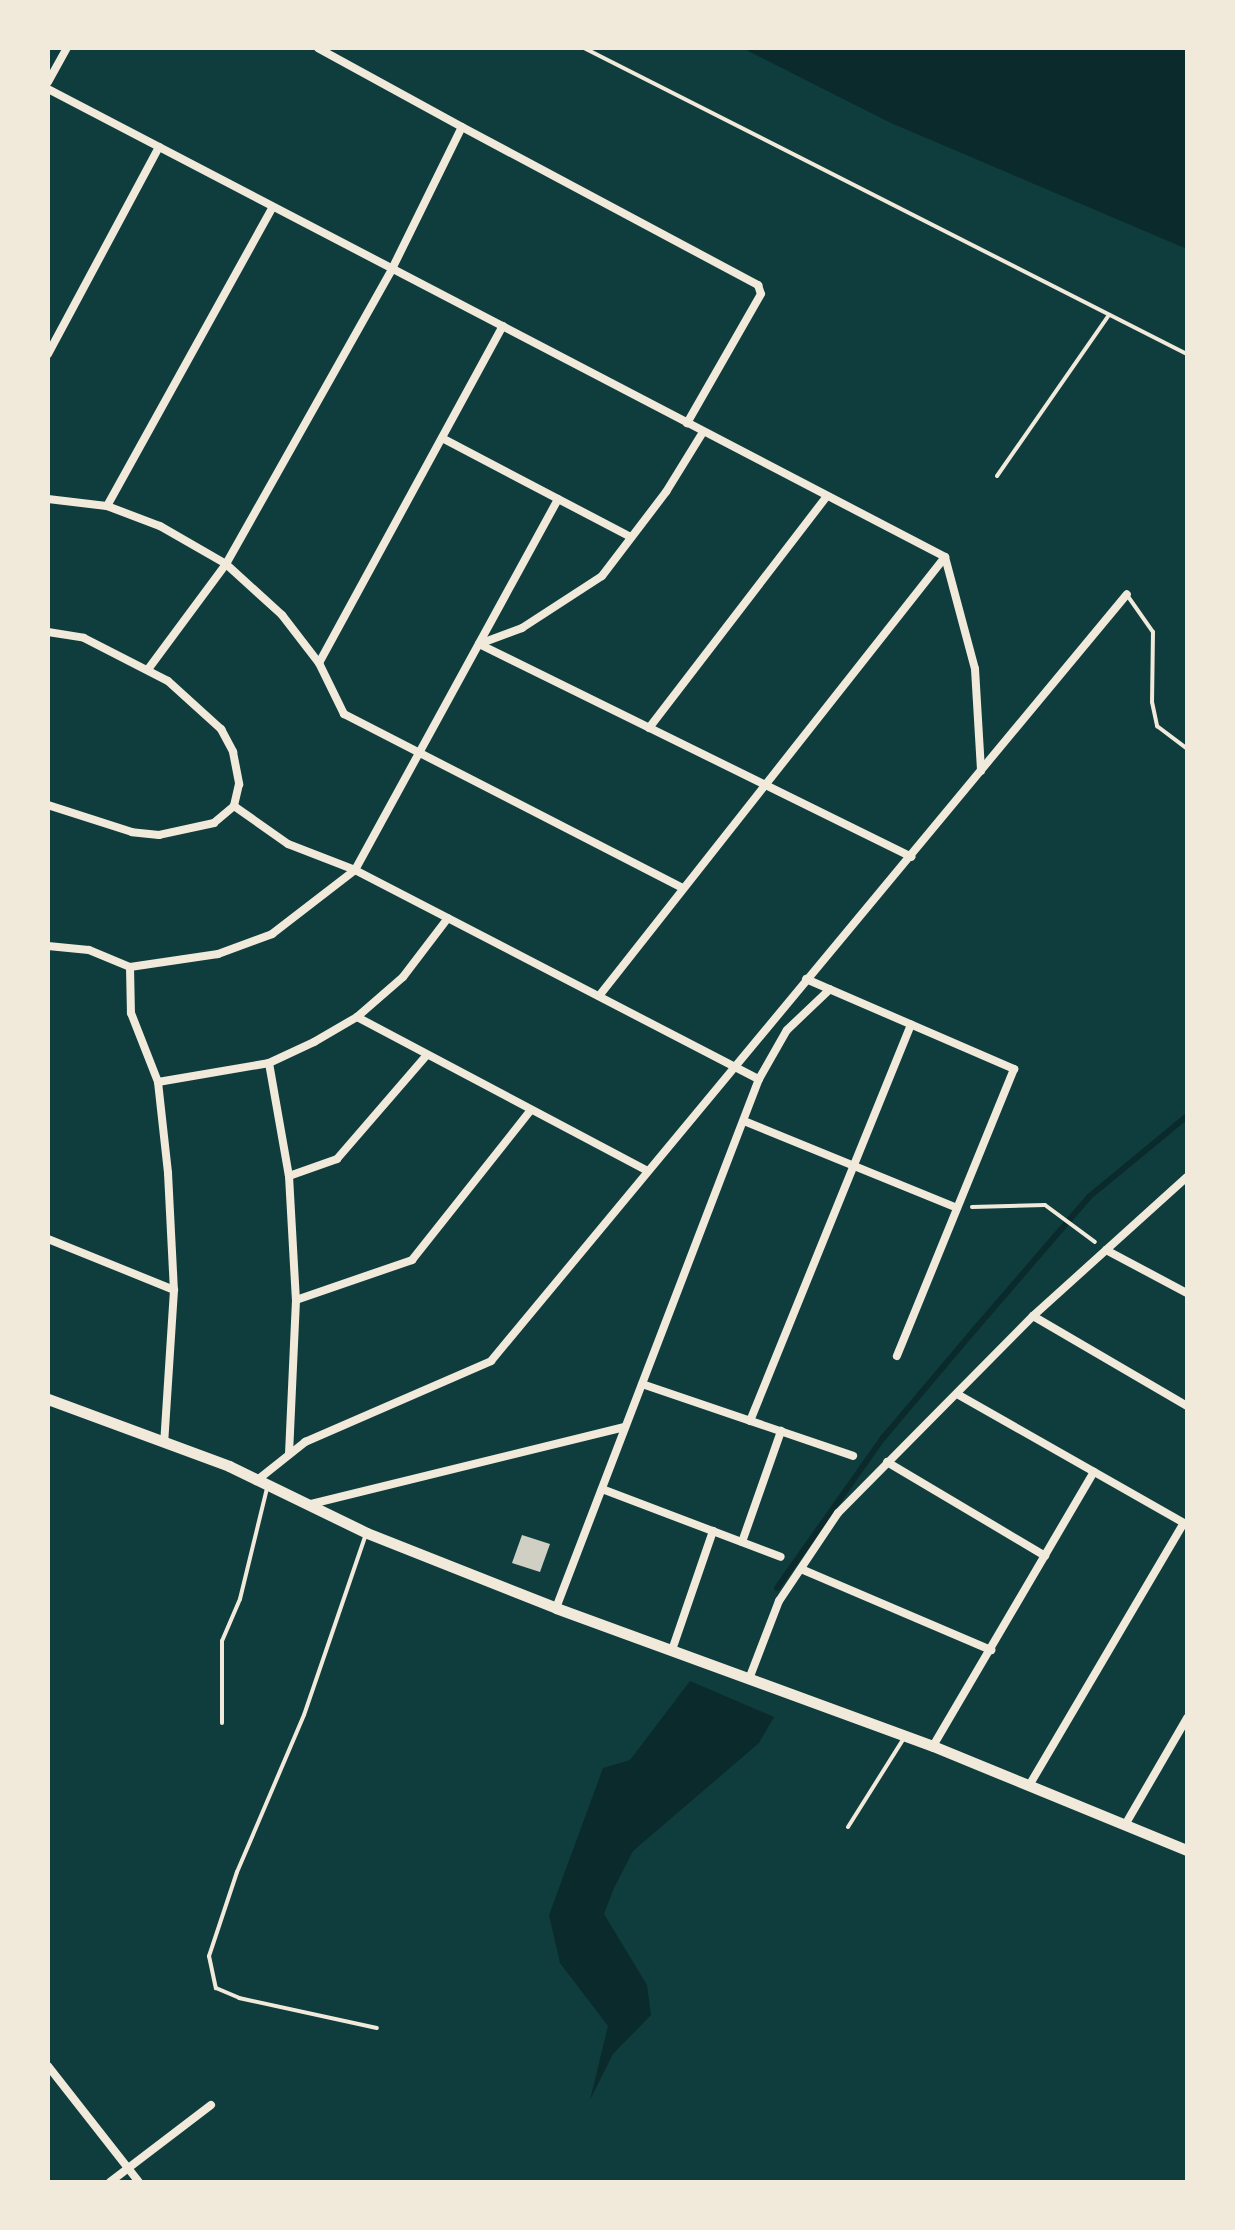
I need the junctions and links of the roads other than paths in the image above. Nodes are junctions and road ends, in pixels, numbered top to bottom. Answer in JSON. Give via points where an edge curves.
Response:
{"nodes":[{"id":1,"x":67,"y":48,"type":"edge"},
{"id":2,"x":318,"y":48,"type":"edge"},
{"id":3,"x":48,"y":82,"type":"edge"},
{"id":4,"x":48,"y":89,"type":"edge"},
{"id":5,"x":462,"y":127,"type":"junction"},
{"id":6,"x":159,"y":147,"type":"junction"},
{"id":7,"x":273,"y":207,"type":"junction"},
{"id":8,"x":392,"y":269,"type":"junction"},
{"id":9,"x":503,"y":326,"type":"junction"},
{"id":10,"x":48,"y":354,"type":"edge"},
{"id":11,"x":687,"y":423,"type":"junction"},
{"id":12,"x":703,"y":432,"type":"junction"},
{"id":13,"x":442,"y":438,"type":"junction"},
{"id":14,"x":827,"y":496,"type":"junction"},
{"id":15,"x":48,"y":499,"type":"edge"},
{"id":16,"x":558,"y":499,"type":"junction"},
{"id":17,"x":107,"y":506,"type":"junction"},
{"id":18,"x":629,"y":536,"type":"junction"},
{"id":19,"x":945,"y":557,"type":"junction"},
{"id":20,"x":226,"y":564,"type":"junction"},
{"id":21,"x":1127,"y":594,"type":"joint"},
{"id":22,"x":48,"y":632,"type":"edge"},
{"id":23,"x":479,"y":644,"type":"junction"},
{"id":24,"x":319,"y":663,"type":"junction"},
{"id":25,"x":149,"y":668,"type":"junction"},
{"id":26,"x":649,"y":728,"type":"junction"},
{"id":27,"x":1187,"y":749,"type":"edge"},
{"id":28,"x":419,"y":753,"type":"junction"},
{"id":29,"x":981,"y":771,"type":"junction"},
{"id":30,"x":765,"y":785,"type":"junction"},
{"id":31,"x":48,"y":805,"type":"edge"},
{"id":32,"x":234,"y":806,"type":"junction"},
{"id":33,"x":911,"y":857,"type":"junction"},
{"id":34,"x":355,"y":870,"type":"junction"},
{"id":35,"x":683,"y":888,"type":"junction"},
{"id":36,"x":448,"y":918,"type":"junction"},
{"id":37,"x":48,"y":946,"type":"edge"},
{"id":38,"x":130,"y":967,"type":"junction"},
{"id":39,"x":806,"y":979,"type":"junction"},
{"id":40,"x":830,"y":989,"type":"junction"},
{"id":41,"x":599,"y":996,"type":"junction"},
{"id":42,"x":357,"y":1017,"type":"junction"},
{"id":43,"x":911,"y":1024,"type":"junction"},
{"id":44,"x":426,"y":1056,"type":"junction"},
{"id":45,"x":269,"y":1063,"type":"junction"},
{"id":46,"x":732,"y":1064,"type":"junction"},
{"id":47,"x":759,"y":1079,"type":"junction"},
{"id":48,"x":158,"y":1082,"type":"junction"},
{"id":49,"x":531,"y":1110,"type":"junction"},
{"id":50,"x":744,"y":1121,"type":"junction"},
{"id":51,"x":854,"y":1165,"type":"junction"},
{"id":52,"x":648,"y":1171,"type":"junction"},
{"id":53,"x":289,"y":1176,"type":"junction"},
{"id":54,"x":1187,"y":1177,"type":"edge"},
{"id":55,"x":957,"y":1208,"type":"junction"},
{"id":56,"x":48,"y":1239,"type":"edge"},
{"id":57,"x":1106,"y":1250,"type":"junction"},
{"id":58,"x":174,"y":1290,"type":"junction"},
{"id":59,"x":1187,"y":1293,"type":"edge"},
{"id":60,"x":296,"y":1300,"type":"junction"},
{"id":61,"x":1033,"y":1316,"type":"junction"},
{"id":62,"x":897,"y":1356,"type":"dead end"},
{"id":63,"x":642,"y":1384,"type":"junction"},
{"id":64,"x":957,"y":1394,"type":"junction"},
{"id":65,"x":48,"y":1399,"type":"edge"},
{"id":66,"x":1187,"y":1406,"type":"edge"},
{"id":67,"x":750,"y":1421,"type":"junction"},
{"id":68,"x":625,"y":1427,"type":"junction"},
{"id":69,"x":781,"y":1431,"type":"junction"},
{"id":70,"x":164,"y":1443,"type":"junction"},
{"id":71,"x":289,"y":1454,"type":"junction"},
{"id":72,"x":853,"y":1456,"type":"dead end"},
{"id":73,"x":887,"y":1462,"type":"junction"},
{"id":74,"x":1094,"y":1472,"type":"junction"},
{"id":75,"x":256,"y":1481,"type":"junction"},
{"id":76,"x":267,"y":1488,"type":"junction"},
{"id":77,"x":602,"y":1489,"type":"junction"},
{"id":78,"x":306,"y":1505,"type":"junction"},
{"id":79,"x":1185,"y":1524,"type":"edge"},
{"id":80,"x":713,"y":1531,"type":"junction"},
{"id":81,"x":367,"y":1533,"type":"junction"},
{"id":82,"x":742,"y":1542,"type":"junction"},
{"id":83,"x":1045,"y":1556,"type":"junction"},
{"id":84,"x":781,"y":1557,"type":"dead end"},
{"id":85,"x":801,"y":1569,"type":"junction"},
{"id":86,"x":556,"y":1608,"type":"junction"},
{"id":87,"x":672,"y":1650,"type":"junction"},
{"id":88,"x":991,"y":1650,"type":"junction"},
{"id":89,"x":749,"y":1679,"type":"junction"},
{"id":90,"x":1187,"y":1718,"type":"edge"},
{"id":91,"x":222,"y":1723,"type":"dead end"},
{"id":92,"x":906,"y":1736,"type":"junction"},
{"id":93,"x":933,"y":1746,"type":"junction"},
{"id":94,"x":1030,"y":1784,"type":"junction"},
{"id":95,"x":1125,"y":1825,"type":"junction"},
{"id":96,"x":848,"y":1827,"type":"dead end"},
{"id":97,"x":1187,"y":1850,"type":"edge"},
{"id":98,"x":377,"y":2028,"type":"dead end"},
{"id":99,"x":48,"y":2066,"type":"edge"},
{"id":100,"x":211,"y":2105,"type":"dead end"},
{"id":101,"x":128,"y":2168,"type":"junction"},
{"id":102,"x":110,"y":2182,"type":"edge"},
{"id":103,"x":139,"y":2182,"type":"edge"}],
"edges":[{"from":1,"to":3,"type":"street"},
{"from":2,"to":5,"type":"street"},
{"from":4,"to":6,"type":"street"},
{"from":5,"to":8,"type":"street"},
{"from":5,"to":11,"type":"street","via":[[758,285],[761,294]]},
{"from":6,"to":7,"type":"street"},
{"from":6,"to":10,"type":"street"},
{"from":7,"to":8,"type":"street"},
{"from":7,"to":17,"type":"street"},
{"from":8,"to":9,"type":"street"},
{"from":8,"to":20,"type":"street"},
{"from":9,"to":11,"type":"street"},
{"from":9,"to":13,"type":"street"},
{"from":11,"to":12,"type":"street"},
{"from":12,"to":14,"type":"street"},
{"from":12,"to":18,"type":"street","via":[[666,492]]},
{"from":13,"to":16,"type":"street"},
{"from":13,"to":24,"type":"street"},
{"from":14,"to":19,"type":"street"},
{"from":14,"to":26,"type":"street"},
{"from":15,"to":17,"type":"street"},
{"from":16,"to":18,"type":"street"},
{"from":16,"to":23,"type":"street"},
{"from":17,"to":20,"type":"street","via":[[160,526]]},
{"from":18,"to":23,"type":"street","via":[[602,576],[522,628]]},
{"from":19,"to":29,"type":"street","via":[[975,669]]},
{"from":19,"to":30,"type":"street"},
{"from":20,"to":24,"type":"street","via":[[251,581]]},
{"from":20,"to":25,"type":"street"},
{"from":21,"to":27,"type":"lane","via":[[1153,632],[1157,726]]},
{"from":21,"to":29,"type":"street"},
{"from":22,"to":25,"type":"street","via":[[84,638]]},
{"from":23,"to":26,"type":"street"},
{"from":23,"to":28,"type":"street"},
{"from":24,"to":28,"type":"street","via":[[344,714]]},
{"from":25,"to":32,"type":"street","via":[[221,729],[233,752],[239,784]]},
{"from":26,"to":30,"type":"street"},
{"from":28,"to":34,"type":"street"},
{"from":28,"to":35,"type":"street"},
{"from":29,"to":33,"type":"street"},
{"from":30,"to":33,"type":"street"},
{"from":30,"to":35,"type":"street"},
{"from":31,"to":32,"type":"street","via":[[132,832],[159,835],[193,832]]},
{"from":32,"to":34,"type":"street","via":[[288,844]]},
{"from":33,"to":39,"type":"street"},
{"from":34,"to":36,"type":"street"},
{"from":34,"to":38,"type":"street","via":[[272,934],[218,954]]},
{"from":35,"to":41,"type":"street"},
{"from":36,"to":41,"type":"street"},
{"from":36,"to":42,"type":"street","via":[[403,977]]},
{"from":37,"to":38,"type":"street","via":[[89,950]]},
{"from":38,"to":48,"type":"street","via":[[131,1013]]},
{"from":39,"to":40,"type":"street"},
{"from":39,"to":46,"type":"street"},
{"from":40,"to":43,"type":"street"},
{"from":40,"to":47,"type":"street","via":[[787,1030]]},
{"from":41,"to":46,"type":"street"},
{"from":42,"to":44,"type":"street"},
{"from":42,"to":45,"type":"street"},
{"from":43,"to":51,"type":"street"},
{"from":43,"to":55,"type":"street","via":[[1014,1069]]},
{"from":44,"to":49,"type":"street"},
{"from":44,"to":53,"type":"street","via":[[337,1159]]},
{"from":45,"to":48,"type":"street"},
{"from":45,"to":53,"type":"street"},
{"from":46,"to":47,"type":"street"},
{"from":46,"to":52,"type":"street"},
{"from":47,"to":50,"type":"street"},
{"from":48,"to":58,"type":"street"},
{"from":49,"to":52,"type":"street"},
{"from":49,"to":60,"type":"street","via":[[412,1260]]},
{"from":50,"to":51,"type":"street"},
{"from":50,"to":63,"type":"street"},
{"from":51,"to":55,"type":"street"},
{"from":51,"to":67,"type":"street"},
{"from":52,"to":71,"type":"street","via":[[491,1361]]},
{"from":53,"to":60,"type":"street"},
{"from":54,"to":57,"type":"street"},
{"from":55,"to":62,"type":"street"},
{"from":56,"to":58,"type":"street"},
{"from":57,"to":59,"type":"street"},
{"from":57,"to":61,"type":"street"},
{"from":58,"to":70,"type":"street"},
{"from":60,"to":71,"type":"street"},
{"from":61,"to":64,"type":"street"},
{"from":61,"to":66,"type":"street"},
{"from":63,"to":67,"type":"street"},
{"from":63,"to":68,"type":"street"},
{"from":64,"to":73,"type":"street"},
{"from":64,"to":74,"type":"street"},
{"from":65,"to":70,"type":"street"},
{"from":67,"to":69,"type":"street"},
{"from":68,"to":77,"type":"street"},
{"from":68,"to":78,"type":"street"},
{"from":69,"to":72,"type":"street"},
{"from":69,"to":82,"type":"street"},
{"from":70,"to":75,"type":"street"},
{"from":71,"to":75,"type":"street"},
{"from":73,"to":83,"type":"street"},
{"from":73,"to":85,"type":"street","via":[[838,1513]]},
{"from":74,"to":79,"type":"street"},
{"from":74,"to":83,"type":"street"},
{"from":75,"to":76,"type":"street"},
{"from":76,"to":78,"type":"street"},
{"from":76,"to":91,"type":"lane","via":[[240,1599],[222,1641]]},
{"from":77,"to":80,"type":"street"},
{"from":77,"to":86,"type":"street"},
{"from":78,"to":81,"type":"street"},
{"from":79,"to":94,"type":"street"},
{"from":80,"to":82,"type":"street"},
{"from":80,"to":87,"type":"street"},
{"from":81,"to":86,"type":"street"},
{"from":81,"to":98,"type":"lane","via":[[304,1715],[237,1872],[209,1956],[216,1988],[239,1998]]},
{"from":82,"to":84,"type":"street"},
{"from":83,"to":88,"type":"street"},
{"from":85,"to":88,"type":"street"},
{"from":85,"to":89,"type":"street","via":[[757,1647]]},
{"from":86,"to":87,"type":"street"},
{"from":87,"to":89,"type":"street"},
{"from":88,"to":93,"type":"street"},
{"from":89,"to":92,"type":"street"},
{"from":90,"to":95,"type":"street"},
{"from":92,"to":93,"type":"street"},
{"from":92,"to":96,"type":"lane"},
{"from":93,"to":94,"type":"street"},
{"from":94,"to":95,"type":"street"},
{"from":95,"to":97,"type":"street"},
{"from":99,"to":101,"type":"street"},
{"from":100,"to":101,"type":"street"},
{"from":101,"to":102,"type":"street"},
{"from":101,"to":103,"type":"street"}]}
